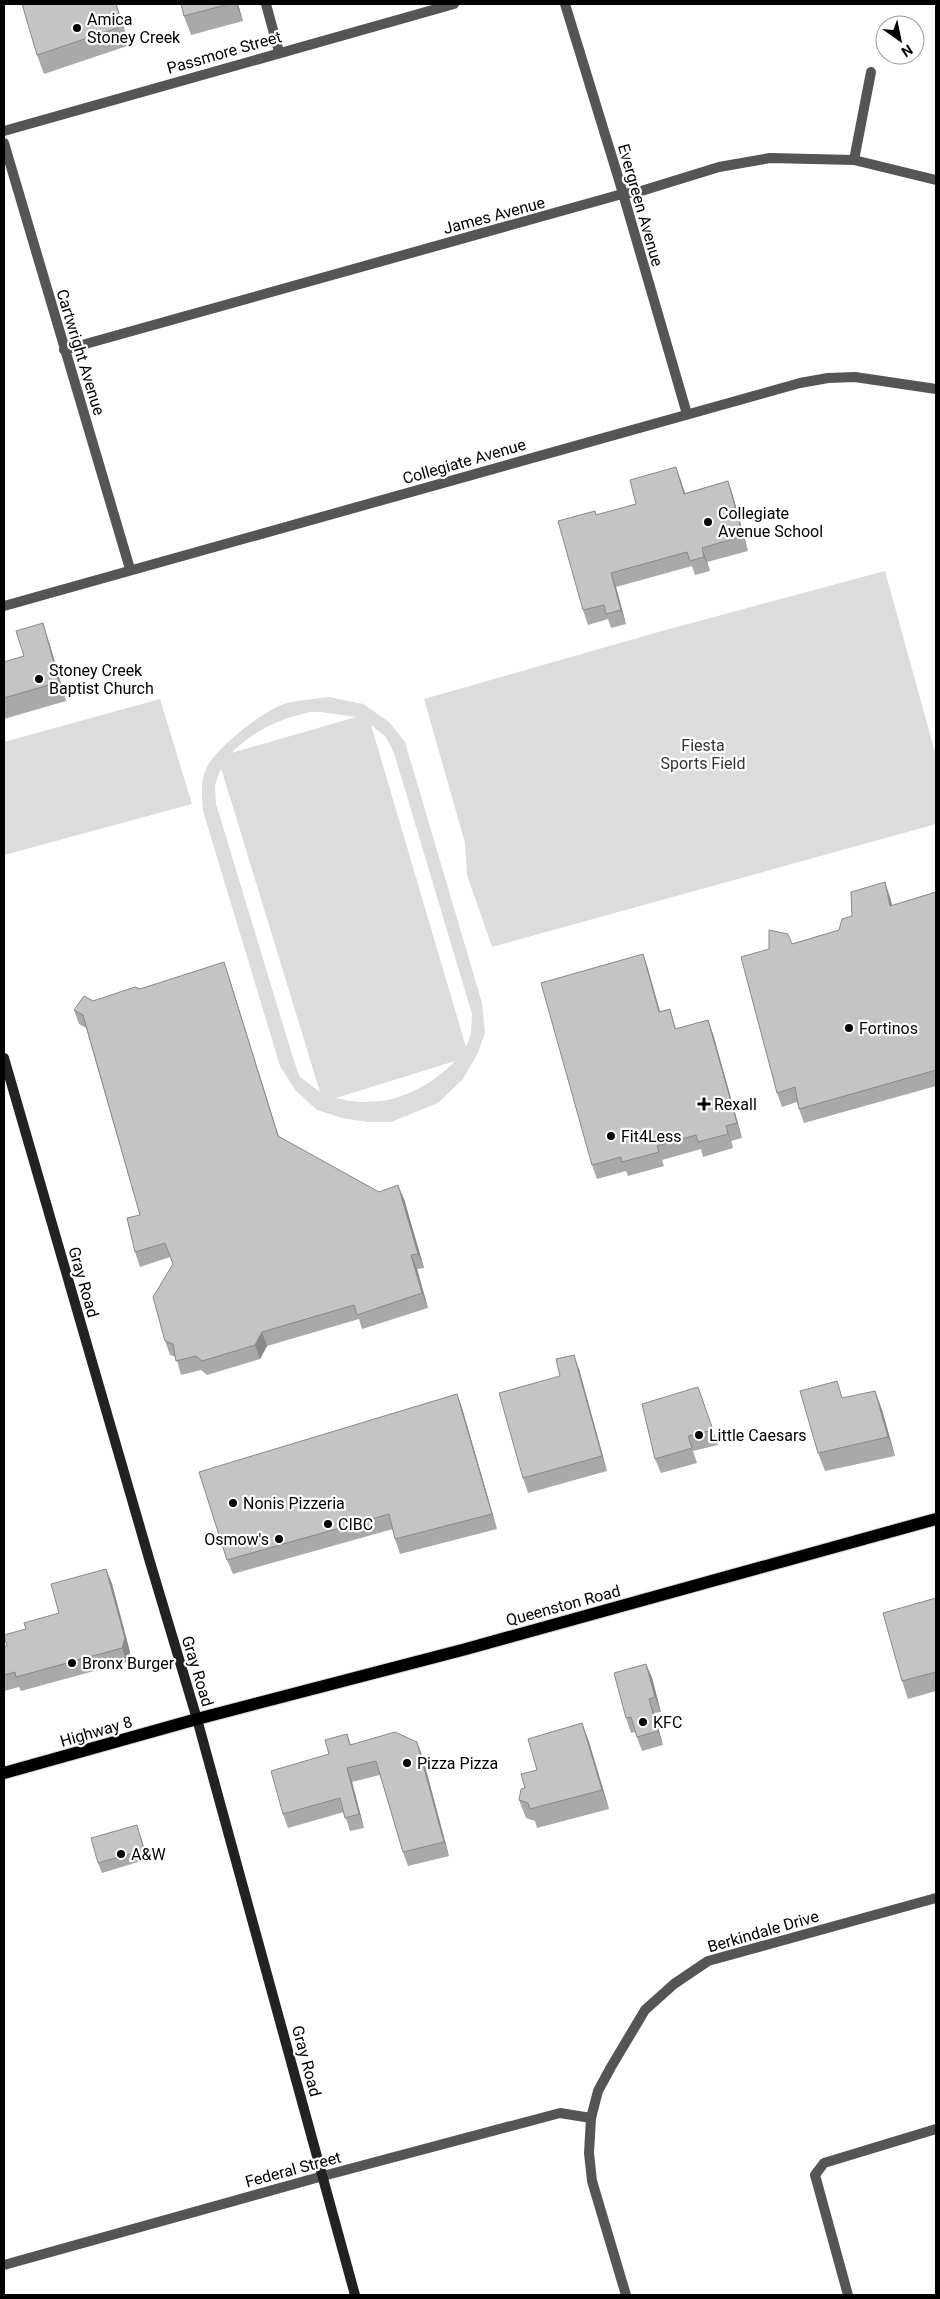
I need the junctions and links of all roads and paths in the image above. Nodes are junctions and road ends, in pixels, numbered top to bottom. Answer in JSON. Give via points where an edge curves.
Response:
{"nodes":[{"id":1,"x":266,"y":4,"type":"edge"},
{"id":2,"x":454,"y":4,"type":"edge"},
{"id":3,"x":565,"y":4,"type":"edge"},
{"id":4,"x":279,"y":52,"type":"junction"},
{"id":5,"x":871,"y":72,"type":"dead end"},
{"id":6,"x":4,"y":130,"type":"edge"},
{"id":7,"x":4,"y":144,"type":"edge"},
{"id":8,"x":854,"y":160,"type":"junction"},
{"id":9,"x":936,"y":180,"type":"edge"},
{"id":10,"x":622,"y":194,"type":"junction"},
{"id":11,"x":64,"y":350,"type":"junction"},
{"id":12,"x":936,"y":389,"type":"edge"},
{"id":13,"x":687,"y":414,"type":"junction"},
{"id":14,"x":130,"y":569,"type":"junction"},
{"id":15,"x":4,"y":606,"type":"edge"},
{"id":16,"x":4,"y":1058,"type":"edge"},
{"id":17,"x":936,"y":1519,"type":"edge"},
{"id":18,"x":198,"y":1719,"type":"junction"},
{"id":19,"x":4,"y":1774,"type":"edge"},
{"id":20,"x":936,"y":1898,"type":"edge"},
{"id":21,"x":592,"y":2118,"type":"junction"},
{"id":22,"x":936,"y":2129,"type":"edge"},
{"id":23,"x":323,"y":2176,"type":"junction"},
{"id":24,"x":4,"y":2265,"type":"edge"},
{"id":25,"x":355,"y":2295,"type":"edge"},
{"id":26,"x":626,"y":2295,"type":"edge"},
{"id":27,"x":848,"y":2295,"type":"edge"}],
"edges":[{"from":1,"to":4,"type":"street"},
{"from":2,"to":4,"type":"street","name":"Passmore Street"},
{"from":3,"to":10,"type":"street","name":"Evergreen Avenue"},
{"from":4,"to":6,"type":"street","name":"Passmore Street"},
{"from":5,"to":8,"type":"street"},
{"from":7,"to":11,"type":"street","name":"Cartwright Avenue"},
{"from":8,"to":9,"type":"street","name":"James Avenue"},
{"from":8,"to":10,"type":"street","name":"James Avenue","via":[[770,158],[719,167]]},
{"from":10,"to":11,"type":"street","name":"James Avenue"},
{"from":10,"to":13,"type":"street","name":"Evergreen Avenue"},
{"from":11,"to":14,"type":"street","name":"Cartwright Avenue"},
{"from":12,"to":13,"type":"street","name":"Collegiate Avenue","via":[[855,377],[828,378]]},
{"from":13,"to":14,"type":"street","name":"Collegiate Avenue"},
{"from":14,"to":15,"type":"street","name":"Collegiate Avenue"},
{"from":16,"to":18,"type":"main road","name":"Gray Road"},
{"from":17,"to":18,"type":"main road","name":"Queenston Road","via":[[474,1647]]},
{"from":18,"to":19,"type":"main road","name":"Highway 8"},
{"from":18,"to":23,"type":"main road","name":"Gray Road"},
{"from":20,"to":21,"type":"street","name":"Berkindale Drive","via":[[708,1961],[674,1984],[645,2010],[598,2091]]},
{"from":21,"to":23,"type":"street","name":"Federal Street","via":[[560,2113]]},
{"from":21,"to":26,"type":"street","name":"Berkindale Drive","via":[[589,2153],[592,2181]]},
{"from":22,"to":27,"type":"street","via":[[824,2163],[815,2175]]},
{"from":23,"to":24,"type":"street","name":"Federal Street"},
{"from":23,"to":25,"type":"main road","name":"Gray Road"}]}
